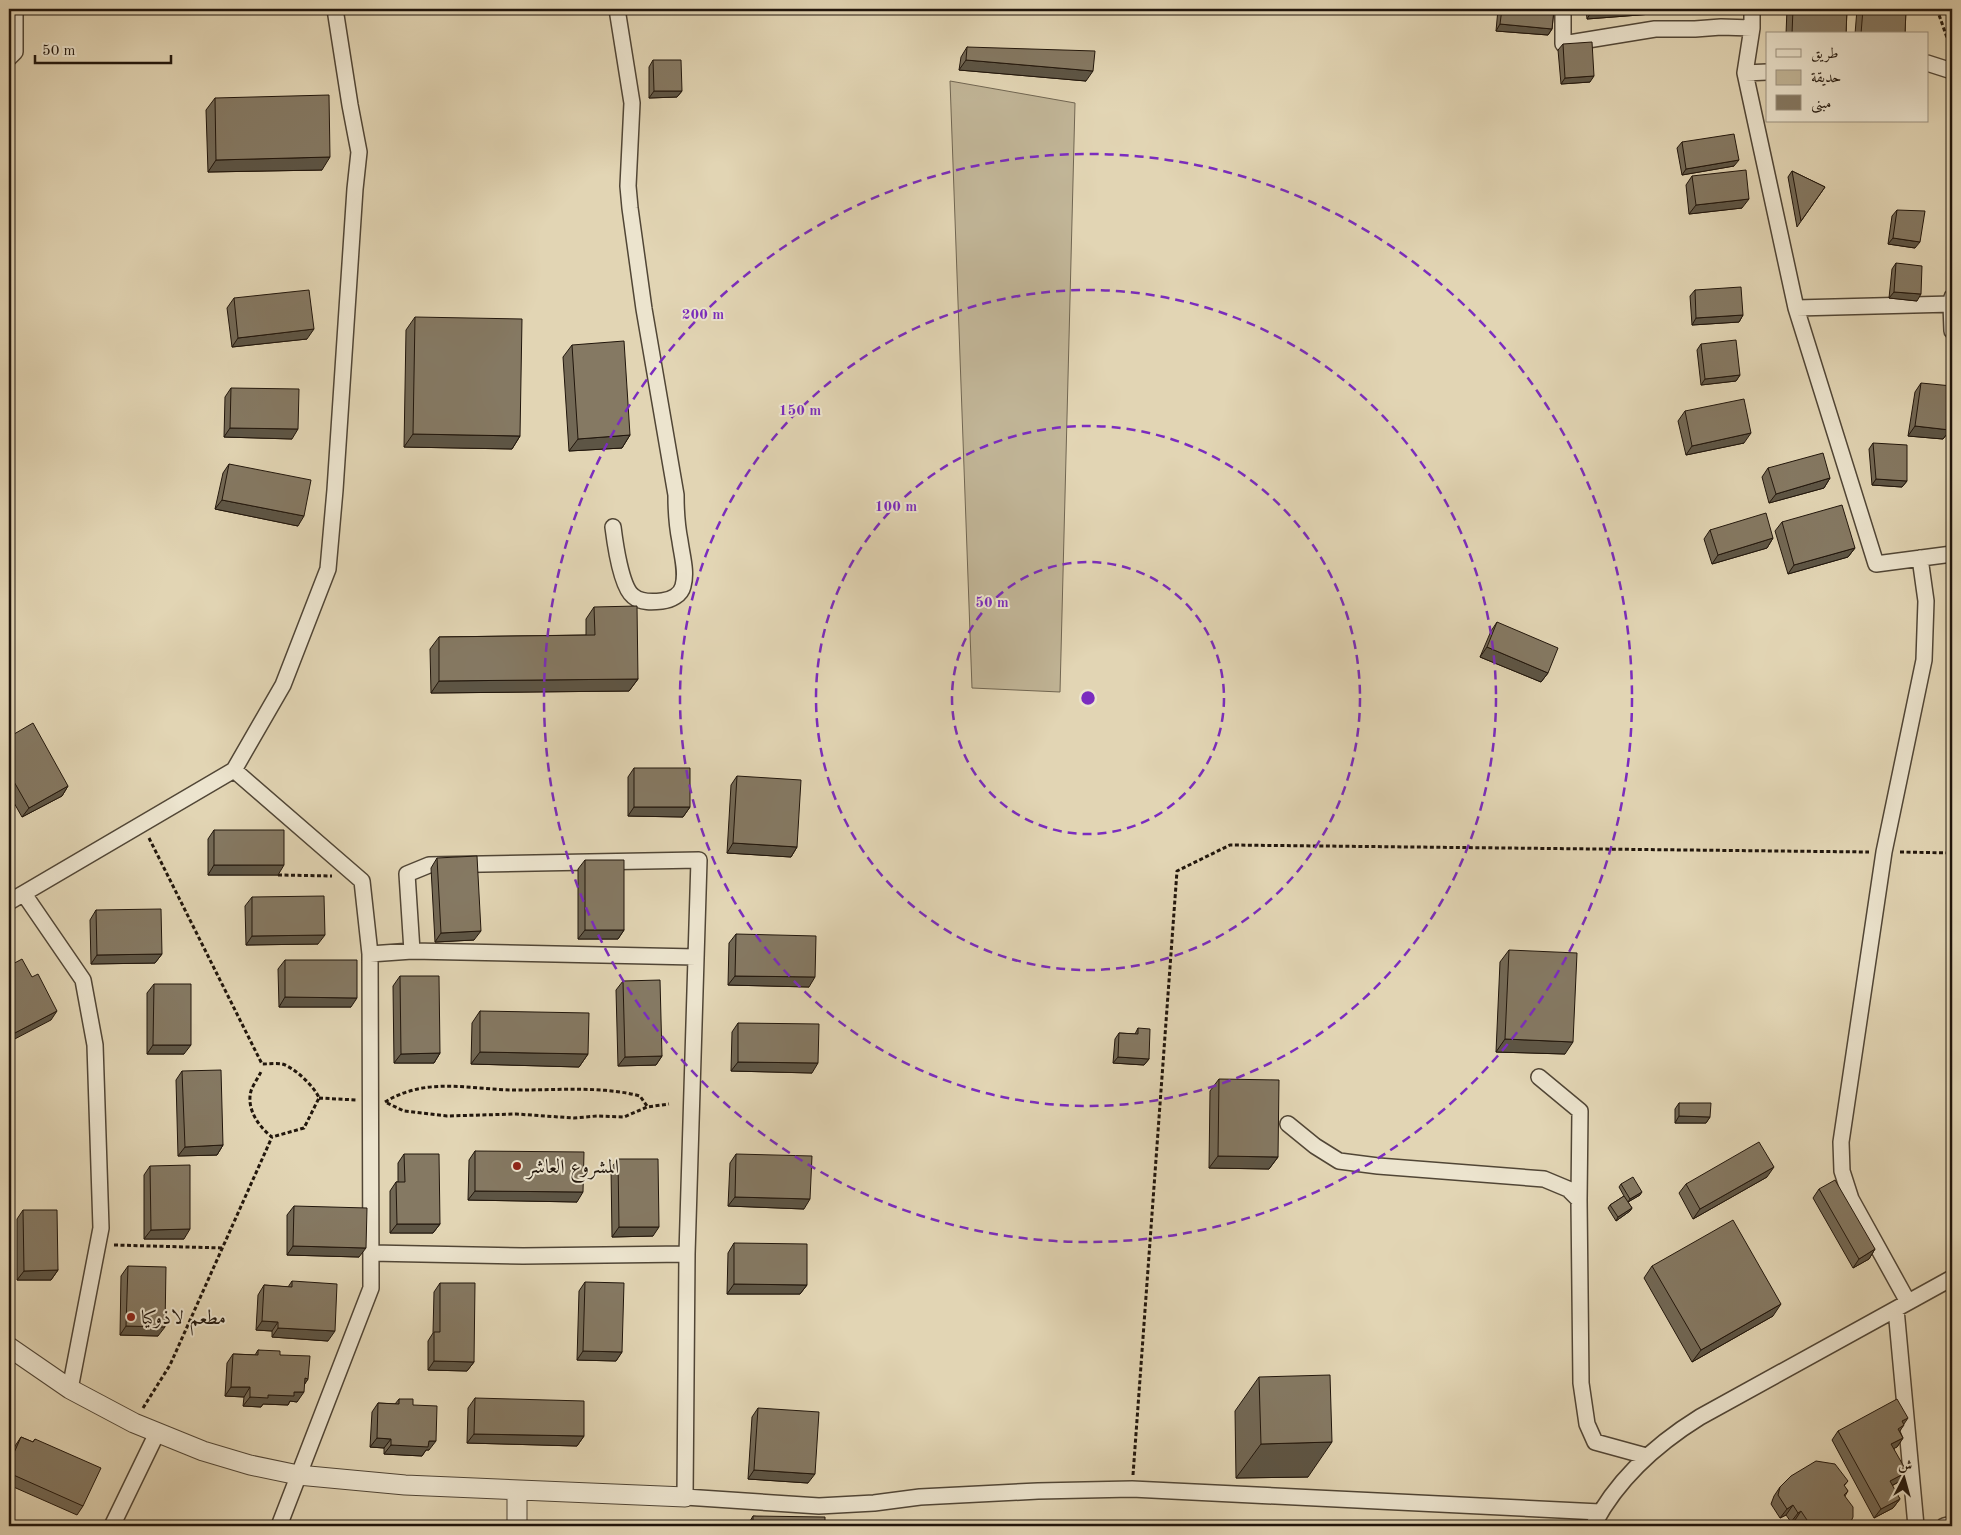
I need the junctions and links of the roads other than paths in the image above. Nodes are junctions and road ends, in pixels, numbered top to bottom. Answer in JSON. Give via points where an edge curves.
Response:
{"nodes":[{"id":1,"x":15,"y":9,"type":"edge"},
{"id":2,"x":335,"y":9,"type":"edge"},
{"id":3,"x":617,"y":9,"type":"edge"},
{"id":4,"x":1563,"y":9,"type":"edge"},
{"id":5,"x":1752,"y":9,"type":"edge"},
{"id":6,"x":1752,"y":28,"type":"junction"},
{"id":7,"x":9,"y":58,"type":"edge"},
{"id":8,"x":1928,"y":63,"type":"edge"},
{"id":9,"x":1952,"y":71,"type":"edge"},
{"id":10,"x":1766,"y":72,"type":"edge"},
{"id":11,"x":1745,"y":73,"type":"junction"},
{"id":12,"x":1952,"y":302,"type":"edge"},
{"id":13,"x":1796,"y":308,"type":"junction"},
{"id":14,"x":1952,"y":331,"type":"edge"},
{"id":15,"x":613,"y":527,"type":"dead end"},
{"id":16,"x":1952,"y":554,"type":"edge"},
{"id":17,"x":1920,"y":558,"type":"junction"},
{"id":18,"x":234,"y":770,"type":"junction"},
{"id":19,"x":24,"y":894,"type":"junction"},
{"id":20,"x":9,"y":902,"type":"edge"},
{"id":21,"x":412,"y":951,"type":"junction"},
{"id":22,"x":370,"y":954,"type":"junction"},
{"id":23,"x":696,"y":957,"type":"junction"},
{"id":24,"x":1539,"y":1077,"type":"dead end"},
{"id":25,"x":1288,"y":1124,"type":"dead end"},
{"id":26,"x":1578,"y":1200,"type":"junction"},
{"id":27,"x":371,"y":1253,"type":"junction"},
{"id":28,"x":687,"y":1254,"type":"junction"},
{"id":29,"x":1952,"y":1278,"type":"edge"},
{"id":30,"x":1902,"y":1306,"type":"junction"},
{"id":31,"x":9,"y":1346,"type":"edge"},
{"id":32,"x":70,"y":1389,"type":"junction"},
{"id":33,"x":157,"y":1433,"type":"junction"},
{"id":34,"x":1646,"y":1456,"type":"junction"},
{"id":35,"x":298,"y":1475,"type":"junction"},
{"id":36,"x":517,"y":1490,"type":"junction"},
{"id":37,"x":685,"y":1497,"type":"junction"},
{"id":38,"x":1600,"y":1512,"type":"junction"},
{"id":39,"x":1952,"y":1524,"type":"edge"},
{"id":40,"x":112,"y":1526,"type":"edge"},
{"id":41,"x":279,"y":1526,"type":"edge"},
{"id":42,"x":517,"y":1526,"type":"edge"},
{"id":43,"x":1593,"y":1526,"type":"edge"},
{"id":44,"x":1916,"y":1526,"type":"edge"},
{"id":45,"x":1944,"y":1526,"type":"edge"}],
"edges":[{"from":1,"to":7,"type":"street","via":[[15,52]]},
{"from":2,"to":18,"type":"street","via":[[360,152],[328,569],[283,685]]},
{"from":3,"to":15,"type":"street","via":[[632,103],[630,208],[676,495],[684,568],[685,579],[676,596],[652,601],[639,600],[631,595],[625,586]]},
{"from":4,"to":6,"type":"street","via":[[1563,44],[1655,29]]},
{"from":5,"to":6,"type":"street"},
{"from":6,"to":11,"type":"street"},
{"from":8,"to":9,"type":"street"},
{"from":10,"to":11,"type":"street"},
{"from":11,"to":13,"type":"street"},
{"from":12,"to":13,"type":"street"},
{"from":12,"to":14,"type":"street"},
{"from":13,"to":17,"type":"street","via":[[1876,564]]},
{"from":16,"to":17,"type":"street"},
{"from":17,"to":30,"type":"street","via":[[1926,602],[1924,660],[1884,852],[1840,1142],[1844,1178],[1851,1199]]},
{"from":18,"to":19,"type":"street"},
{"from":18,"to":22,"type":"street","via":[[362,881]]},
{"from":19,"to":20,"type":"street"},
{"from":19,"to":32,"type":"street","via":[[83,980],[95,1045],[101,1228]]},
{"from":21,"to":22,"type":"street"},
{"from":21,"to":23,"type":"street"},
{"from":21,"to":23,"type":"street","via":[[407,874],[429,865],[699,860]]},
{"from":22,"to":27,"type":"street"},
{"from":23,"to":28,"type":"street"},
{"from":24,"to":26,"type":"street","via":[[1580,1111]]},
{"from":25,"to":26,"type":"street","via":[[1339,1161],[1544,1179],[1568,1189]]},
{"from":26,"to":34,"type":"street","via":[[1581,1382],[1587,1424],[1595,1442]]},
{"from":27,"to":28,"type":"street","via":[[523,1256]]},
{"from":27,"to":35,"type":"street","via":[[371,1288]]},
{"from":28,"to":37,"type":"street"},
{"from":29,"to":30,"type":"street"},
{"from":30,"to":34,"type":"street","via":[[1700,1417]]},
{"from":30,"to":44,"type":"street"},
{"from":31,"to":32,"type":"street"},
{"from":32,"to":33,"type":"street"},
{"from":33,"to":35,"type":"street","via":[[203,1451]]},
{"from":33,"to":40,"type":"street"},
{"from":34,"to":38,"type":"street","via":[[1621,1482]]},
{"from":35,"to":36,"type":"street","via":[[405,1485]]},
{"from":35,"to":41,"type":"street"},
{"from":36,"to":37,"type":"street"},
{"from":36,"to":42,"type":"street"},
{"from":37,"to":38,"type":"street","via":[[819,1506],[920,1497],[1132,1489]]},
{"from":38,"to":43,"type":"street"},
{"from":39,"to":45,"type":"street"}]}
